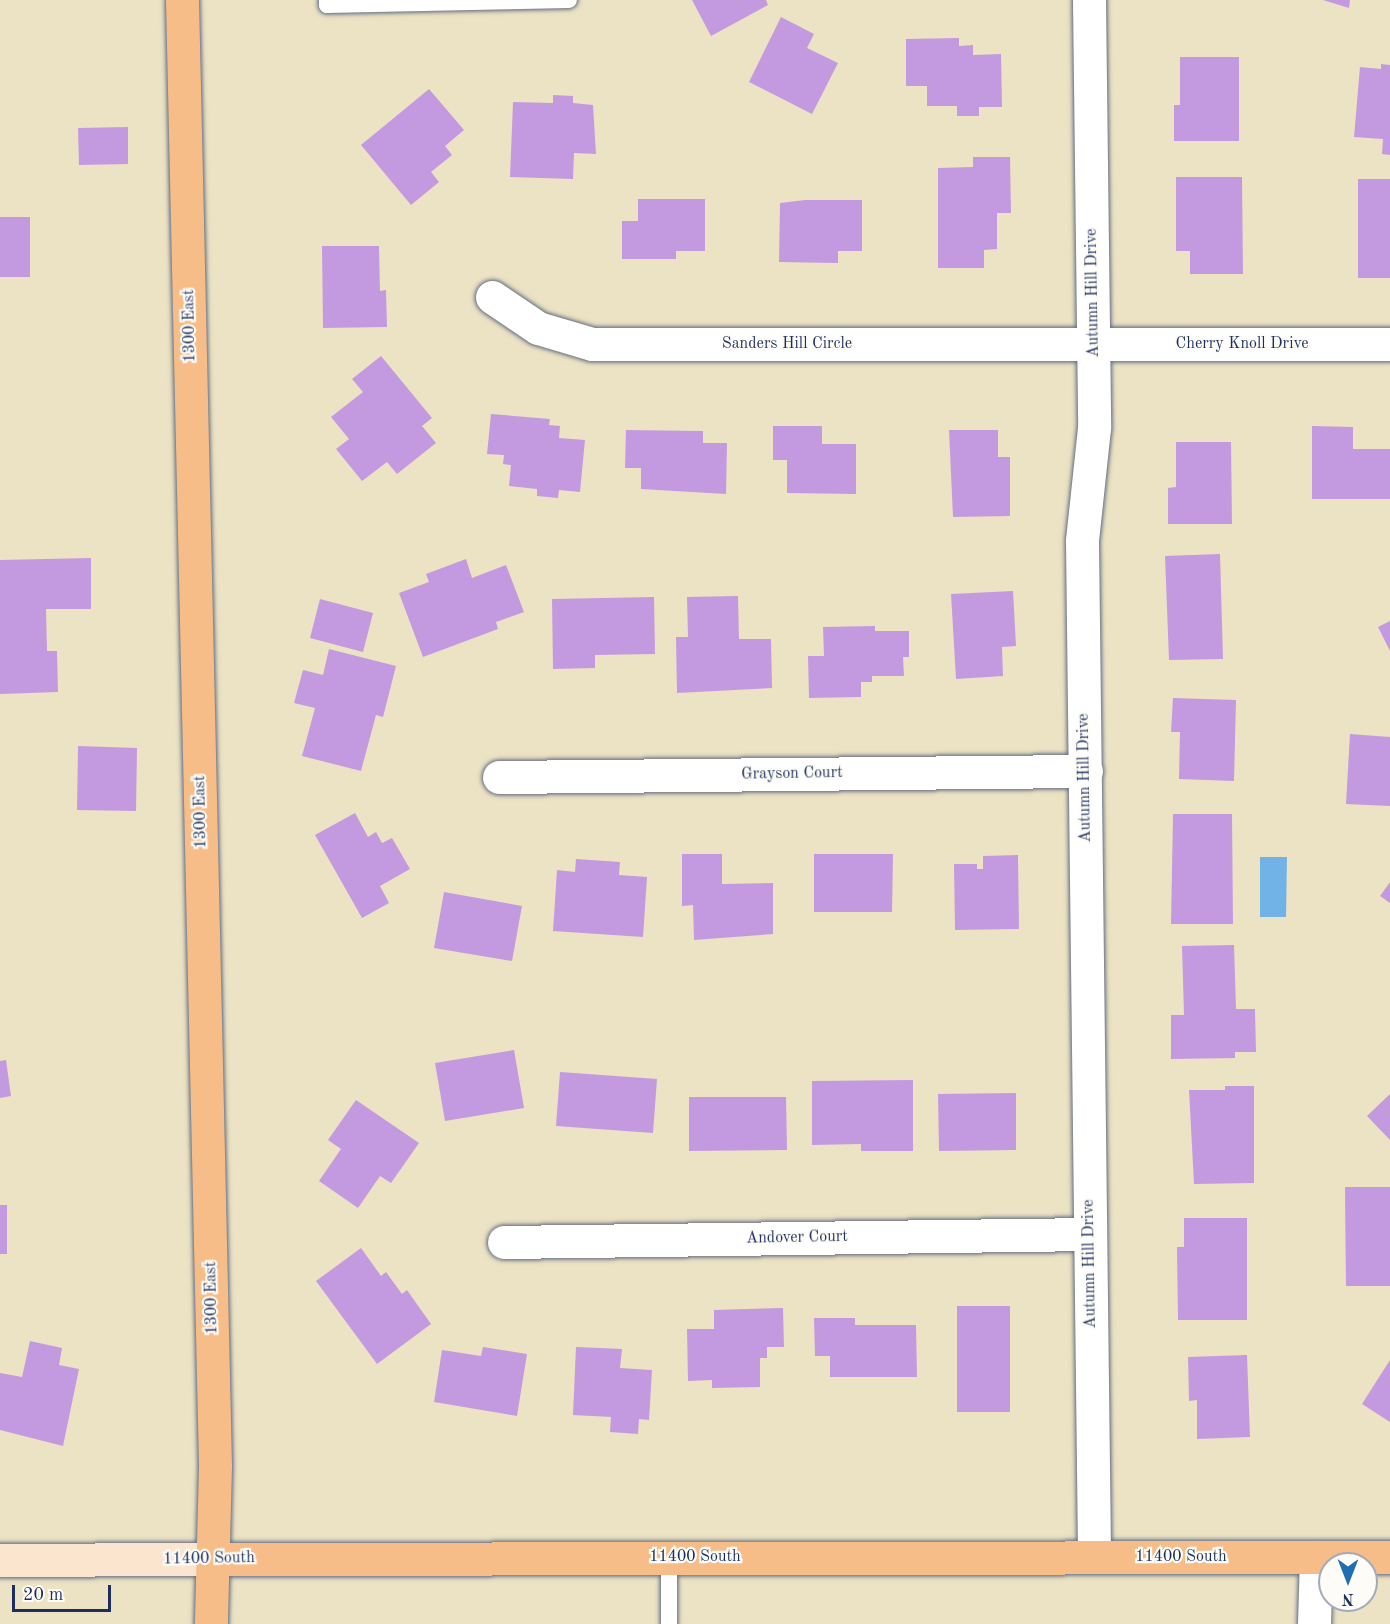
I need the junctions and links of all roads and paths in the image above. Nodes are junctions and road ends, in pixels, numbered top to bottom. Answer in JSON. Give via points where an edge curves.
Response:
{"nodes":[{"id":1,"x":182,"y":0,"type":"edge"},
{"id":2,"x":327,"y":0,"type":"edge"},
{"id":3,"x":568,"y":0,"type":"edge"},
{"id":4,"x":1089,"y":0,"type":"edge"},
{"id":5,"x":492,"y":297,"type":"dead end"},
{"id":6,"x":1390,"y":344,"type":"edge"},
{"id":7,"x":1094,"y":345,"type":"junction"},
{"id":8,"x":1086,"y":771,"type":"junction"},
{"id":9,"x":499,"y":777,"type":"dead end"},
{"id":10,"x":1089,"y":1234,"type":"junction"},
{"id":11,"x":504,"y":1242,"type":"dead end"},
{"id":12,"x":669,"y":1557,"type":"junction"},
{"id":13,"x":1094,"y":1557,"type":"junction"},
{"id":14,"x":1316,"y":1557,"type":"junction"},
{"id":15,"x":1390,"y":1557,"type":"edge"},
{"id":16,"x":212,"y":1559,"type":"junction"},
{"id":17,"x":0,"y":1560,"type":"edge"},
{"id":18,"x":211,"y":1624,"type":"edge"},
{"id":19,"x":669,"y":1624,"type":"edge"},
{"id":20,"x":1314,"y":1624,"type":"edge"}],
"edges":[{"from":1,"to":16,"type":"main road","name":"1300 East","via":[[215,1454]]},
{"from":2,"to":3,"type":"lane","via":[[327,5]]},
{"from":4,"to":7,"type":"street","name":"Autumn Hill Drive"},
{"from":5,"to":7,"type":"street","name":"Sanders Hill Circle","via":[[538,328],[592,344]]},
{"from":6,"to":7,"type":"street","name":"Cherry Knoll Drive"},
{"from":7,"to":8,"type":"street","name":"Autumn Hill Drive","via":[[1094,428],[1082,542]]},
{"from":8,"to":9,"type":"street","name":"Grayson Court"},
{"from":8,"to":10,"type":"street","name":"Autumn Hill Drive"},
{"from":10,"to":11,"type":"street","name":"Andover Court"},
{"from":10,"to":13,"type":"street","name":"Autumn Hill Drive"},
{"from":12,"to":13,"type":"main road","name":"11400 South"},
{"from":12,"to":16,"type":"main road","name":"11400 South"},
{"from":12,"to":19,"type":"lane"},
{"from":13,"to":14,"type":"main road","name":"11400 South"},
{"from":14,"to":15,"type":"main road","name":"11400 South"},
{"from":14,"to":20,"type":"street"},
{"from":16,"to":17,"type":"main road","name":"11400 South"},
{"from":16,"to":18,"type":"main road","name":"1300 East"}]}
